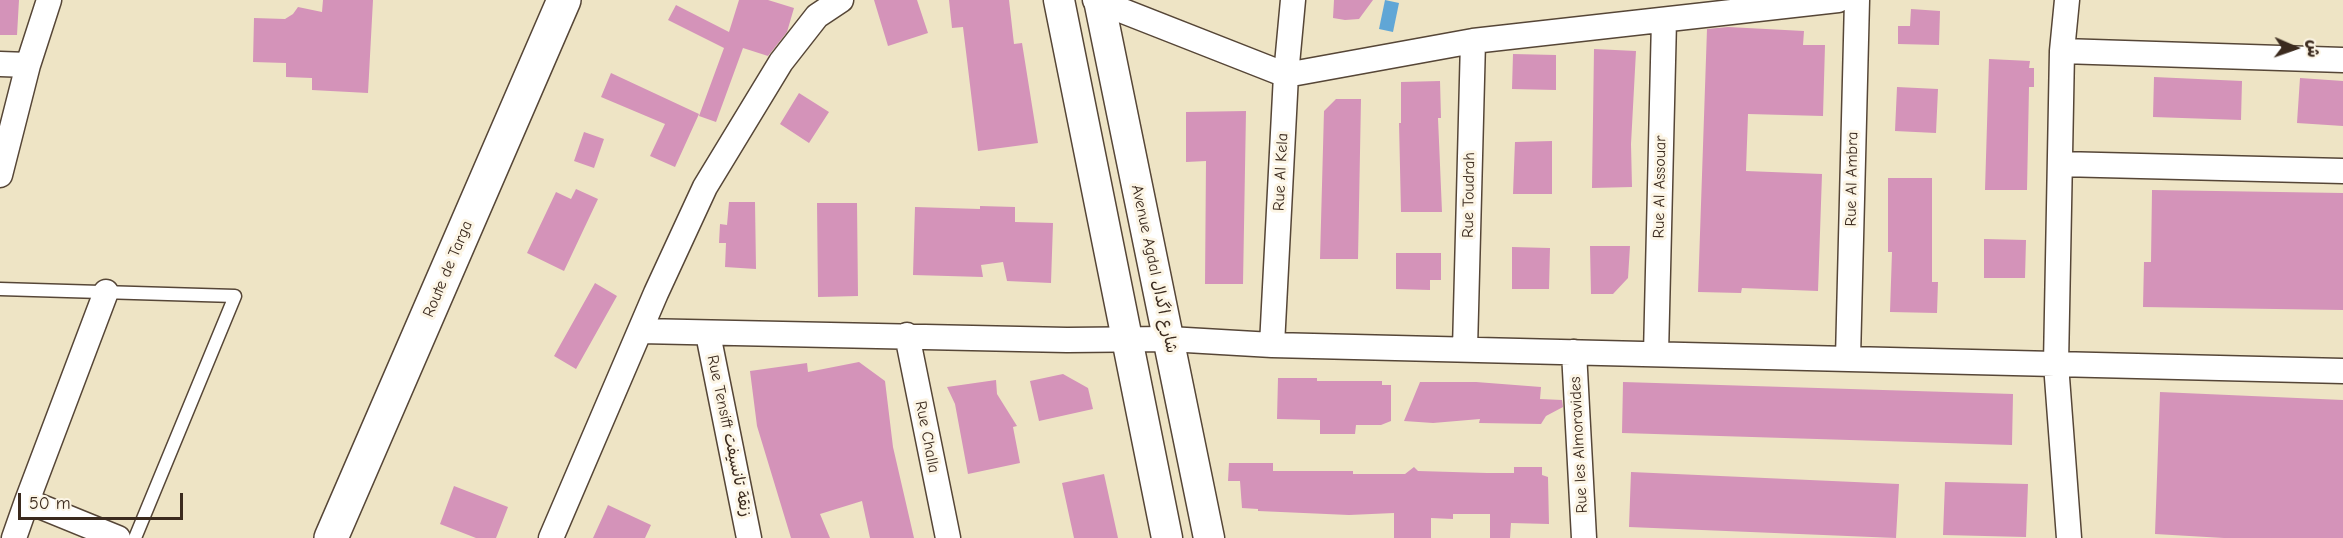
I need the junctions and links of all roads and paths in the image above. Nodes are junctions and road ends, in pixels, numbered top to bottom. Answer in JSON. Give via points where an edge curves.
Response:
{"nodes":[{"id":1,"x":49,"y":0,"type":"edge"},
{"id":2,"x":564,"y":0,"type":"edge"},
{"id":3,"x":841,"y":0,"type":"edge"},
{"id":4,"x":1059,"y":0,"type":"edge"},
{"id":5,"x":1293,"y":0,"type":"edge"},
{"id":6,"x":1838,"y":0,"type":"edge"},
{"id":7,"x":1857,"y":0,"type":"edge"},
{"id":8,"x":2067,"y":0,"type":"edge"},
{"id":9,"x":1098,"y":1,"type":"edge"},
{"id":10,"x":1664,"y":20,"type":"junction"},
{"id":11,"x":1473,"y":41,"type":"junction"},
{"id":12,"x":2062,"y":51,"type":"junction"},
{"id":13,"x":2343,"y":60,"type":"edge"},
{"id":14,"x":0,"y":64,"type":"edge"},
{"id":15,"x":28,"y":65,"type":"junction"},
{"id":16,"x":1286,"y":75,"type":"junction"},
{"id":17,"x":2060,"y":164,"type":"junction"},
{"id":18,"x":2343,"y":171,"type":"edge"},
{"id":19,"x":0,"y":175,"type":"edge"},
{"id":20,"x":0,"y":289,"type":"edge"},
{"id":21,"x":106,"y":292,"type":"junction"},
{"id":22,"x":640,"y":331,"type":"junction"},
{"id":23,"x":708,"y":334,"type":"junction"},
{"id":24,"x":907,"y":335,"type":"junction"},
{"id":25,"x":1168,"y":339,"type":"junction"},
{"id":26,"x":1128,"y":340,"type":"junction"},
{"id":27,"x":1272,"y":345,"type":"junction"},
{"id":28,"x":1465,"y":349,"type":"junction"},
{"id":29,"x":1574,"y":352,"type":"junction"},
{"id":30,"x":1656,"y":354,"type":"junction"},
{"id":31,"x":1848,"y":358,"type":"junction"},
{"id":32,"x":2056,"y":364,"type":"junction"},
{"id":33,"x":2343,"y":371,"type":"edge"},
{"id":34,"x":27,"y":501,"type":"junction"},
{"id":35,"x":14,"y":538,"type":"edge"},
{"id":36,"x":118,"y":538,"type":"edge"},
{"id":37,"x":135,"y":538,"type":"edge"},
{"id":38,"x":331,"y":538,"type":"edge"},
{"id":39,"x":551,"y":538,"type":"edge"},
{"id":40,"x":749,"y":538,"type":"edge"},
{"id":41,"x":948,"y":538,"type":"edge"},
{"id":42,"x":1167,"y":538,"type":"edge"},
{"id":43,"x":1209,"y":538,"type":"edge"},
{"id":44,"x":1584,"y":538,"type":"edge"},
{"id":45,"x":2069,"y":538,"type":"edge"}],
"edges":[{"from":1,"to":15,"type":"street"},
{"from":2,"to":38,"type":"main road","name":"Route de Targa"},
{"from":3,"to":22,"type":"street","via":[[817,16],[744,120],[705,187]]},
{"from":4,"to":26,"type":"street"},
{"from":5,"to":16,"type":"street","name":"Rue Al Kela"},
{"from":6,"to":10,"type":"street"},
{"from":7,"to":31,"type":"street","name":"Rue Al Ambra"},
{"from":8,"to":12,"type":"street"},
{"from":9,"to":16,"type":"street"},
{"from":9,"to":25,"type":"street","name":"Avenue Agdal شارع اگدال"},
{"from":10,"to":11,"type":"street"},
{"from":10,"to":30,"type":"street","name":"Rue Al Assouar"},
{"from":11,"to":16,"type":"street"},
{"from":11,"to":28,"type":"street","name":"Rue Toudrah"},
{"from":12,"to":13,"type":"street"},
{"from":12,"to":17,"type":"street"},
{"from":14,"to":15,"type":"street"},
{"from":15,"to":19,"type":"street"},
{"from":16,"to":27,"type":"street","name":"Rue Al Kela"},
{"from":17,"to":18,"type":"street"},
{"from":17,"to":32,"type":"street"},
{"from":20,"to":21,"type":"lane"},
{"from":21,"to":34,"type":"street"},
{"from":21,"to":37,"type":"lane","via":[[236,296]]},
{"from":22,"to":23,"type":"street"},
{"from":22,"to":39,"type":"street"},
{"from":23,"to":24,"type":"street"},
{"from":23,"to":40,"type":"street","name":"Rue Tensift زنقة تانسيفت"},
{"from":24,"to":26,"type":"street"},
{"from":24,"to":41,"type":"street","name":"Rue Challa"},
{"from":25,"to":26,"type":"street"},
{"from":25,"to":27,"type":"street"},
{"from":25,"to":43,"type":"street","name":"Avenue Agdal شارع اگدال"},
{"from":26,"to":42,"type":"street"},
{"from":27,"to":28,"type":"street"},
{"from":28,"to":29,"type":"street"},
{"from":29,"to":30,"type":"street"},
{"from":29,"to":44,"type":"street","name":"Rue les Almoravides"},
{"from":30,"to":31,"type":"street"},
{"from":31,"to":32,"type":"street"},
{"from":32,"to":33,"type":"street"},
{"from":32,"to":45,"type":"street"},
{"from":34,"to":35,"type":"street"},
{"from":34,"to":36,"type":"street"}]}
